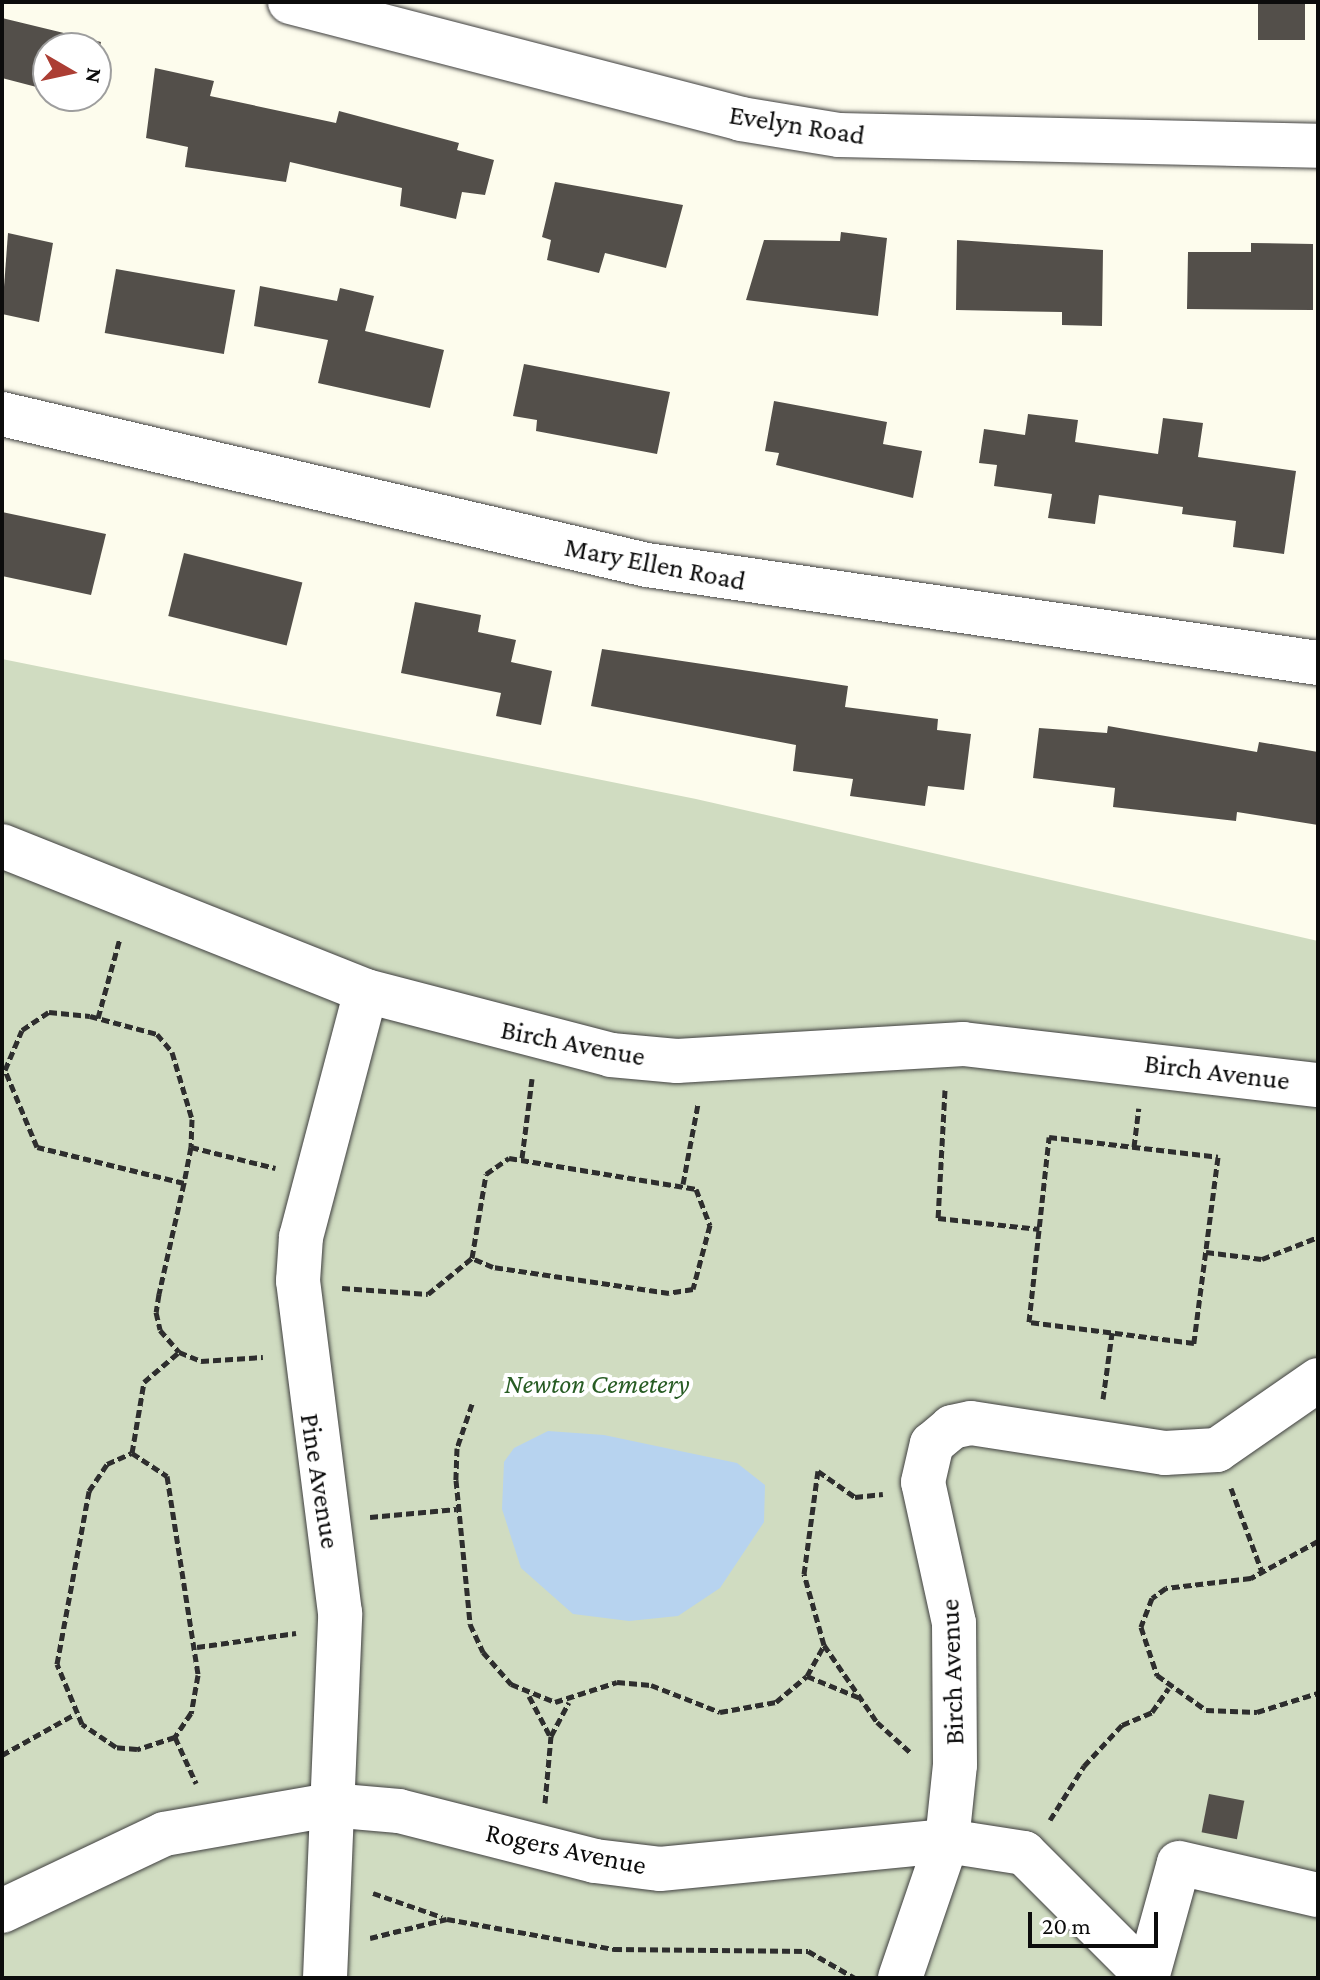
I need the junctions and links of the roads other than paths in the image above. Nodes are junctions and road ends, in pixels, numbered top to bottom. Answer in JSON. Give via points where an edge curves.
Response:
{"nodes":[{"id":1,"x":290,"y":2,"type":"edge"},
{"id":2,"x":1318,"y":146,"type":"edge"},
{"id":3,"x":2,"y":414,"type":"edge"},
{"id":4,"x":1318,"y":663,"type":"edge"},
{"id":5,"x":2,"y":846,"type":"edge"},
{"id":6,"x":366,"y":991,"type":"junction"},
{"id":7,"x":1318,"y":1085,"type":"edge"},
{"id":8,"x":1318,"y":1380,"type":"edge"},
{"id":9,"x":330,"y":1805,"type":"junction"},
{"id":10,"x":947,"y":1841,"type":"junction"},
{"id":11,"x":1318,"y":1895,"type":"edge"},
{"id":12,"x":2,"y":1911,"type":"edge"},
{"id":13,"x":325,"y":1966,"type":"edge"},
{"id":14,"x":1147,"y":1977,"type":"edge"},
{"id":15,"x":900,"y":1978,"type":"edge"}],
"edges":[{"from":1,"to":2,"type":"street","name":"Evelyn Road","via":[[741,119],[839,135]]},
{"from":3,"to":4,"type":"street","name":"Mary Ellen Road","via":[[647,565]]},
{"from":5,"to":6,"type":"street","name":"Birch Avenue"},
{"from":6,"to":7,"type":"street","name":"Birch Avenue","via":[[611,1055],[707,1059],[949,1044]]},
{"from":6,"to":9,"type":"street","name":"Pine Avenue","via":[[316,1178],[298,1281],[341,1626]]},
{"from":8,"to":10,"type":"street","name":"Birch Avenue","via":[[1217,1450],[1097,1444],[971,1423],[952,1427],[923,1460],[954,1623],[953,1780]]},
{"from":9,"to":10,"type":"street","name":"Rogers Avenue","via":[[399,1811],[538,1847],[660,1869],[719,1869]]},
{"from":9,"to":12,"type":"street","name":"Rogers Avenue","via":[[214,1821],[164,1834]]},
{"from":9,"to":13,"type":"street","name":"Pine Avenue"},
{"from":10,"to":14,"type":"street","name":"Rogers Avenue","via":[[1024,1853]]},
{"from":10,"to":15,"type":"street","name":"Birch Avenue"},
{"from":11,"to":14,"type":"street","via":[[1179,1863]]}]}
